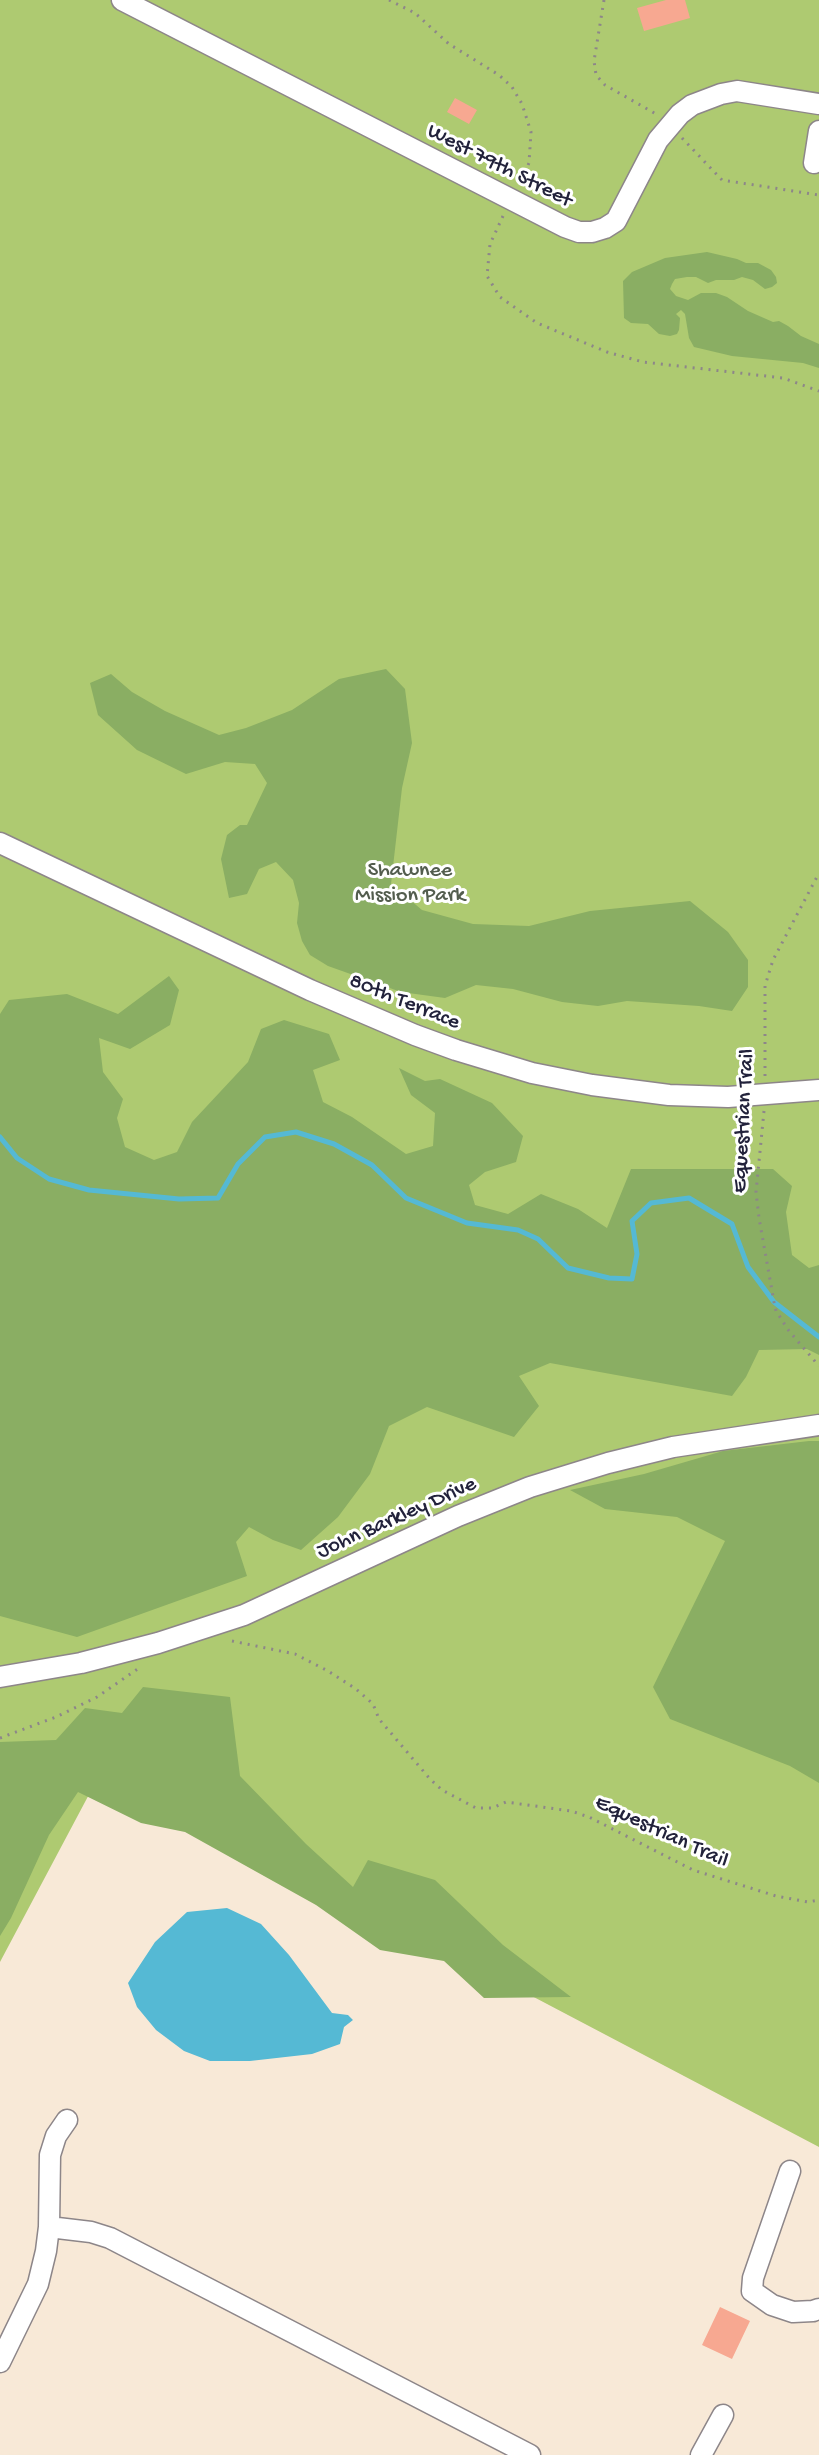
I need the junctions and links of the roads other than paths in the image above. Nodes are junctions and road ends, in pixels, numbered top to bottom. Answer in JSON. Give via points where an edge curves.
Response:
{"nodes":[{"id":1,"x":122,"y":0,"type":"edge"},
{"id":2,"x":819,"y":104,"type":"edge"},
{"id":3,"x":819,"y":131,"type":"edge"},
{"id":4,"x":814,"y":163,"type":"dead end"},
{"id":5,"x":0,"y":843,"type":"edge"},
{"id":6,"x":819,"y":1090,"type":"edge"},
{"id":7,"x":819,"y":1425,"type":"edge"},
{"id":8,"x":0,"y":1677,"type":"edge"},
{"id":9,"x":67,"y":2120,"type":"dead end"},
{"id":10,"x":790,"y":2171,"type":"dead end"},
{"id":11,"x":49,"y":2227,"type":"junction"},
{"id":12,"x":819,"y":2309,"type":"edge"},
{"id":13,"x":0,"y":2362,"type":"edge"},
{"id":14,"x":723,"y":2415,"type":"dead end"},
{"id":15,"x":530,"y":2455,"type":"edge"},
{"id":16,"x":701,"y":2455,"type":"edge"}],
"edges":[{"from":1,"to":2,"type":"street","name":"West 79th Street","via":[[579,232],[616,221],[658,140],[692,105],[737,91]]},
{"from":3,"to":4,"type":"street"},
{"from":5,"to":6,"type":"street","name":"80th Terrace","via":[[310,990],[456,1050],[532,1073],[669,1095]]},
{"from":7,"to":8,"type":"street","name":"John Barkley Drive","via":[[673,1447],[530,1487],[244,1615],[81,1663]]},
{"from":9,"to":11,"type":"street","via":[[50,2155]]},
{"from":10,"to":12,"type":"street","via":[[752,2291],[793,2312]]},
{"from":11,"to":13,"type":"street","via":[[38,2284]]},
{"from":11,"to":15,"type":"street","via":[[110,2238]]},
{"from":14,"to":16,"type":"street"}]}
